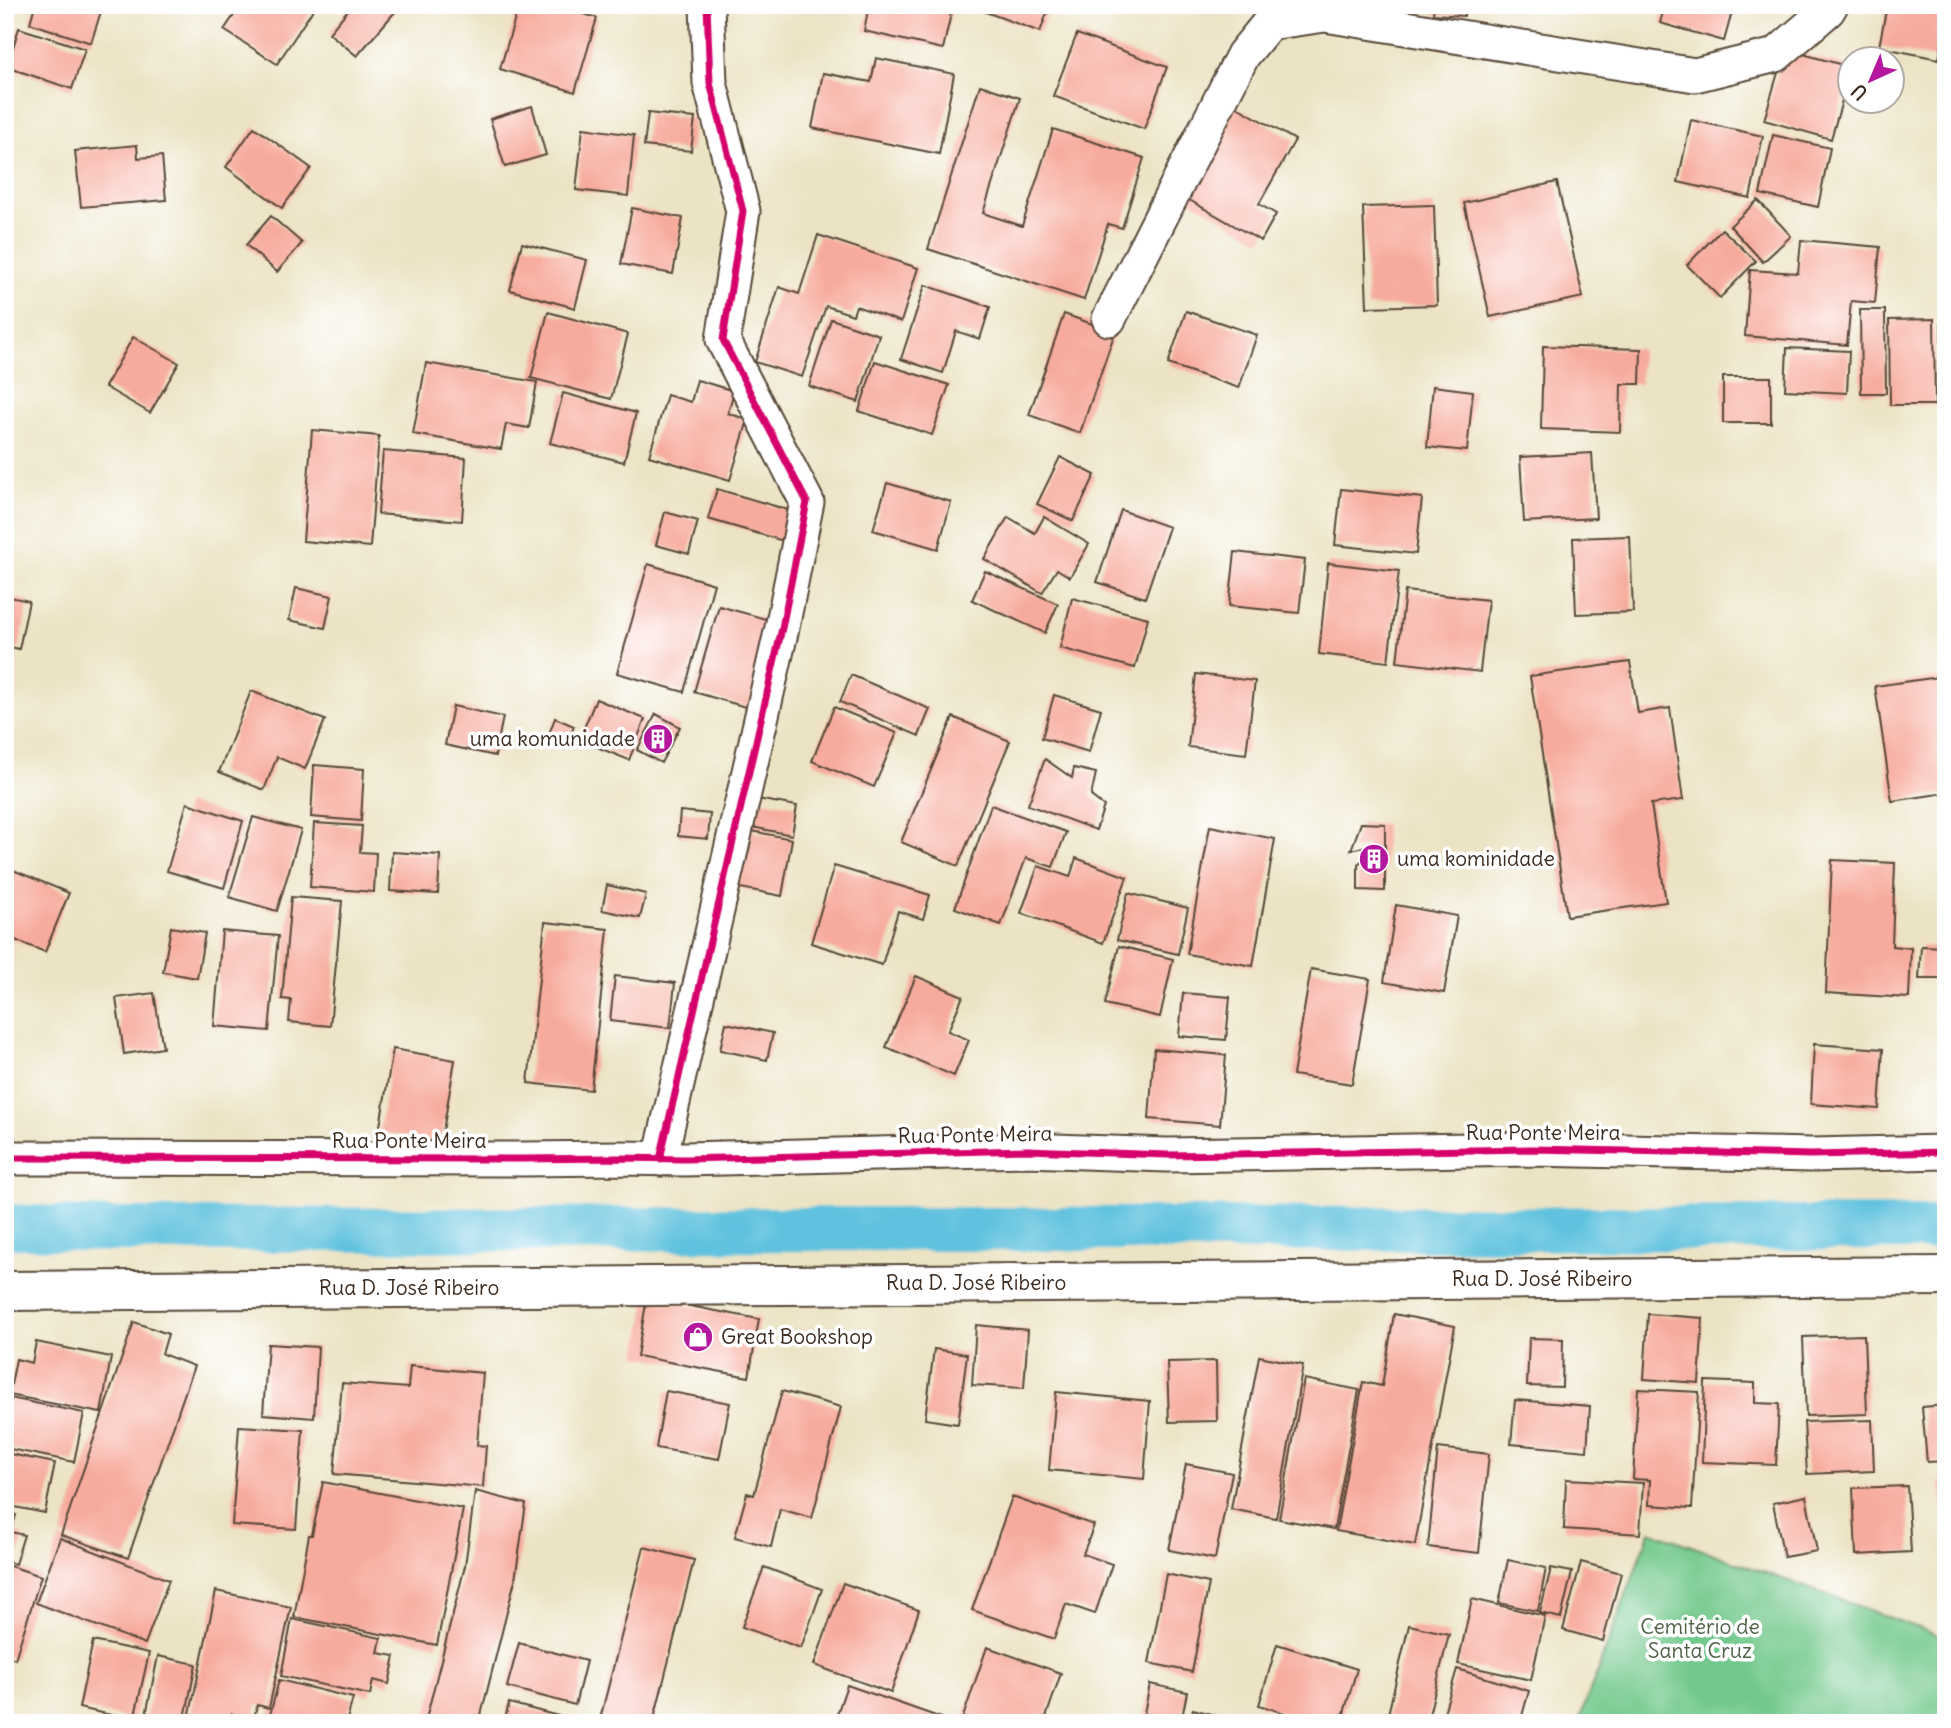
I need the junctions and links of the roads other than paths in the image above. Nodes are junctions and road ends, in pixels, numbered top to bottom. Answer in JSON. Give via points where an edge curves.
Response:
{"nodes":[{"id":1,"x":707,"y":5,"type":"edge"},
{"id":2,"x":1830,"y":5,"type":"edge"},
{"id":3,"x":1110,"y":319,"type":"dead end"},
{"id":4,"x":1946,"y":1152,"type":"edge"},
{"id":5,"x":5,"y":1158,"type":"edge"},
{"id":6,"x":660,"y":1159,"type":"junction"},
{"id":7,"x":1946,"y":1276,"type":"edge"},
{"id":8,"x":5,"y":1291,"type":"edge"}],
"edges":[{"from":1,"to":6,"type":"street","via":[[710,83],[743,211],[723,340],[807,502]]},
{"from":2,"to":3,"type":"street","via":[[1776,55],[1695,75],[1325,15],[1269,23],[1243,55]]},
{"from":4,"to":6,"type":"street","name":"Rua Ponte Meira","via":[[1811,1155],[1532,1149],[1167,1155],[1027,1150]]},
{"from":5,"to":6,"type":"street","name":"Rua Ponte Meira"},
{"from":7,"to":8,"type":"street","name":"Rua D. José Ribeiro"}]}
